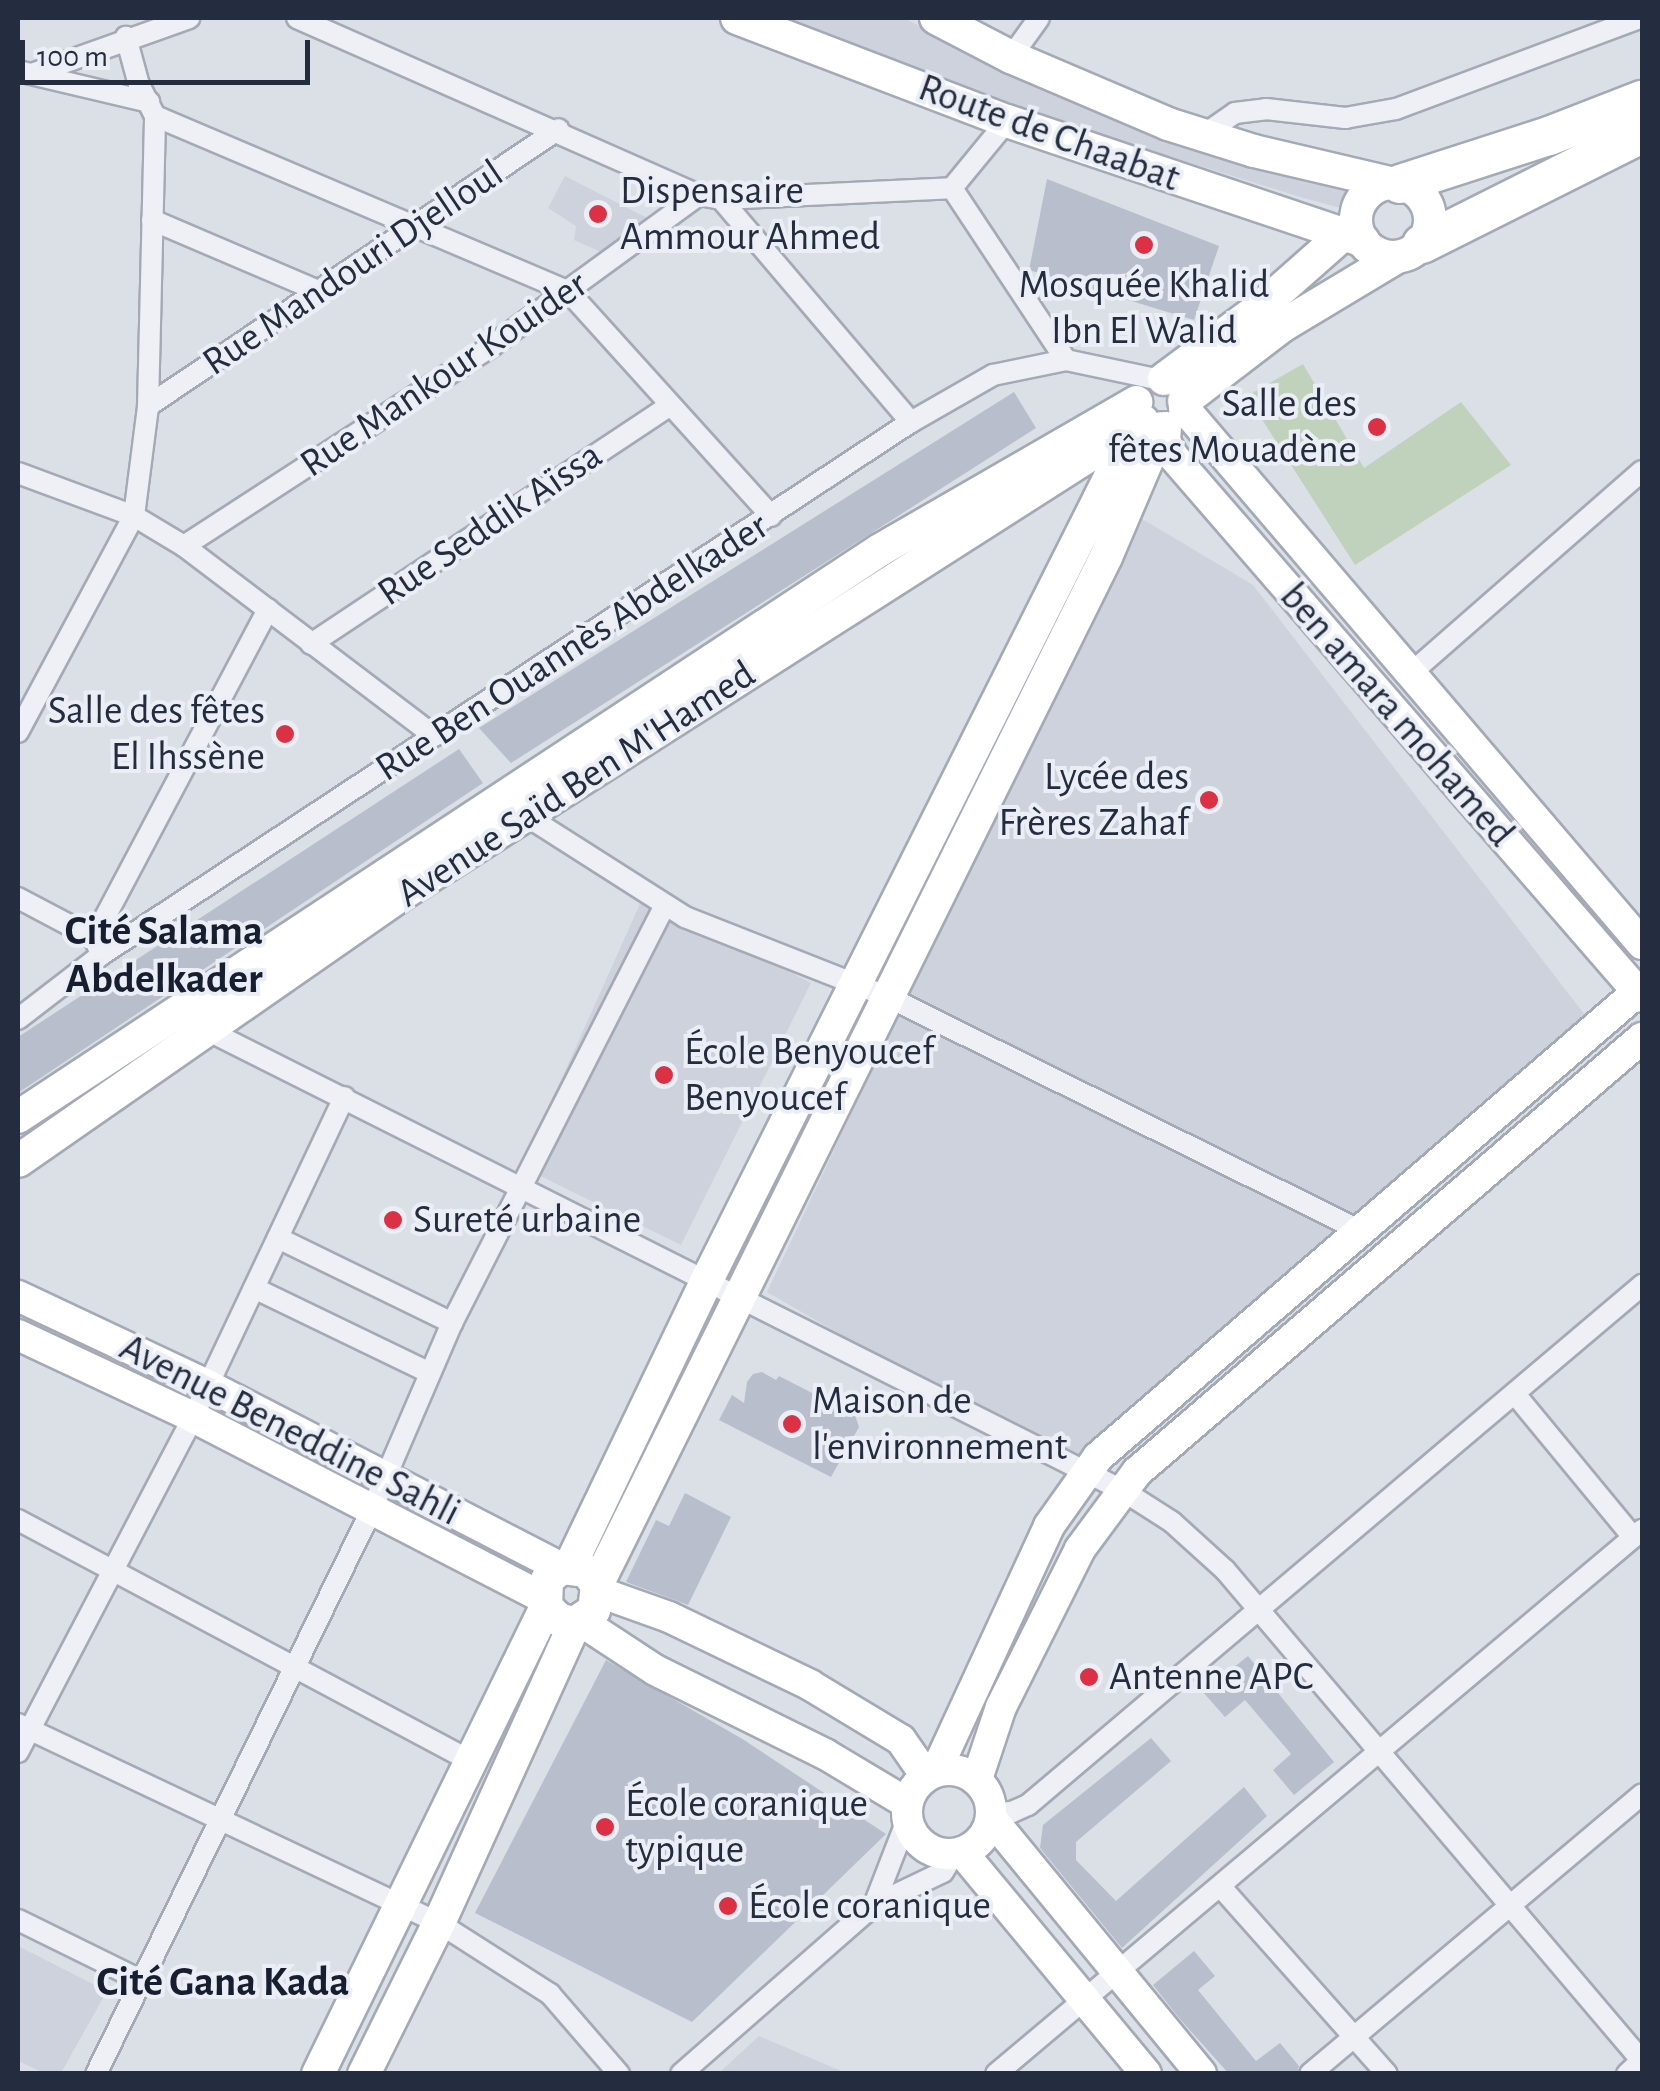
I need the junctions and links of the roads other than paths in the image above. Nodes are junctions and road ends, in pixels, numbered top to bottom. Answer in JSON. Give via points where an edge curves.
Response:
{"nodes":[{"id":1,"x":189,"y":18,"type":"edge"},
{"id":2,"x":297,"y":18,"type":"edge"},
{"id":3,"x":737,"y":18,"type":"edge"},
{"id":4,"x":936,"y":18,"type":"edge"},
{"id":5,"x":1039,"y":18,"type":"edge"},
{"id":6,"x":1639,"y":18,"type":"edge"},
{"id":7,"x":126,"y":37,"type":"junction"},
{"id":8,"x":1010,"y":57,"type":"junction"},
{"id":9,"x":24,"y":72,"type":"edge"},
{"id":10,"x":1642,"y":100,"type":"edge"},
{"id":11,"x":152,"y":109,"type":"junction"},
{"id":12,"x":1007,"y":120,"type":"junction"},
{"id":13,"x":558,"y":129,"type":"junction"},
{"id":14,"x":1642,"y":134,"type":"edge"},
{"id":15,"x":1202,"y":136,"type":"junction"},
{"id":16,"x":1395,"y":183,"type":"junction"},
{"id":17,"x":952,"y":188,"type":"junction"},
{"id":18,"x":710,"y":197,"type":"junction"},
{"id":19,"x":1261,"y":210,"type":"junction"},
{"id":20,"x":152,"y":220,"type":"junction"},
{"id":21,"x":420,"y":226,"type":"junction"},
{"id":22,"x":1354,"y":233,"type":"junction"},
{"id":23,"x":1410,"y":251,"type":"junction"},
{"id":24,"x":1304,"y":270,"type":"junction"},
{"id":25,"x":316,"y":290,"type":"junction"},
{"id":26,"x":568,"y":291,"type":"junction"},
{"id":27,"x":1066,"y":360,"type":"junction"},
{"id":28,"x":148,"y":406,"type":"junction"},
{"id":29,"x":669,"y":406,"type":"junction"},
{"id":30,"x":1160,"y":408,"type":"junction"},
{"id":31,"x":911,"y":422,"type":"junction"},
{"id":32,"x":1642,"y":471,"type":"edge"},
{"id":33,"x":18,"y":473,"type":"edge"},
{"id":34,"x":134,"y":516,"type":"junction"},
{"id":35,"x":771,"y":516,"type":"junction"},
{"id":36,"x":184,"y":546,"type":"junction"},
{"id":37,"x":268,"y":608,"type":"junction"},
{"id":38,"x":311,"y":644,"type":"junction"},
{"id":39,"x":1410,"y":674,"type":"junction"},
{"id":40,"x":1029,"y":675,"type":"junction"},
{"id":41,"x":18,"y":732,"type":"edge"},
{"id":42,"x":434,"y":736,"type":"junction"},
{"id":43,"x":525,"y":815,"type":"junction"},
{"id":44,"x":18,"y":898,"type":"edge"},
{"id":45,"x":664,"y":907,"type":"junction"},
{"id":46,"x":1642,"y":944,"type":"edge"},
{"id":47,"x":98,"y":946,"type":"junction"},
{"id":48,"x":854,"y":987,"type":"junction"},
{"id":49,"x":1641,"y":992,"type":"edge"},
{"id":50,"x":888,"y":998,"type":"junction"},
{"id":51,"x":18,"y":1018,"type":"edge"},
{"id":52,"x":208,"y":1030,"type":"junction"},
{"id":53,"x":1642,"y":1038,"type":"edge"},
{"id":54,"x":344,"y":1097,"type":"junction"},
{"id":55,"x":18,"y":1117,"type":"edge"},
{"id":56,"x":18,"y":1161,"type":"edge"},
{"id":57,"x":523,"y":1188,"type":"junction"},
{"id":58,"x":1359,"y":1230,"type":"junction"},
{"id":59,"x":278,"y":1238,"type":"junction"},
{"id":60,"x":706,"y":1282,"type":"junction"},
{"id":61,"x":1642,"y":1285,"type":"edge"},
{"id":62,"x":254,"y":1288,"type":"junction"},
{"id":63,"x":18,"y":1296,"type":"edge"},
{"id":64,"x":740,"y":1300,"type":"junction"},
{"id":65,"x":452,"y":1323,"type":"junction"},
{"id":66,"x":18,"y":1335,"type":"edge"},
{"id":67,"x":430,"y":1373,"type":"junction"},
{"id":68,"x":207,"y":1385,"type":"junction"},
{"id":69,"x":1514,"y":1394,"type":"junction"},
{"id":70,"x":193,"y":1417,"type":"junction"},
{"id":71,"x":1086,"y":1472,"type":"junction"},
{"id":72,"x":385,"y":1476,"type":"junction"},
{"id":73,"x":1122,"y":1490,"type":"junction"},
{"id":74,"x":372,"y":1511,"type":"junction"},
{"id":75,"x":18,"y":1520,"type":"edge"},
{"id":76,"x":1638,"y":1534,"type":"edge"},
{"id":77,"x":565,"y":1567,"type":"junction"},
{"id":78,"x":109,"y":1569,"type":"junction"},
{"id":79,"x":598,"y":1589,"type":"junction"},
{"id":80,"x":1259,"y":1610,"type":"junction"},
{"id":81,"x":562,"y":1613,"type":"junction"},
{"id":82,"x":295,"y":1668,"type":"junction"},
{"id":83,"x":23,"y":1727,"type":"edge"},
{"id":84,"x":1377,"y":1749,"type":"junction"},
{"id":85,"x":18,"y":1752,"type":"edge"},
{"id":86,"x":469,"y":1760,"type":"junction"},
{"id":87,"x":931,"y":1773,"type":"junction"},
{"id":88,"x":976,"y":1779,"type":"junction"},
{"id":89,"x":1642,"y":1794,"type":"edge"},
{"id":90,"x":907,"y":1812,"type":"junction"},
{"id":91,"x":992,"y":1816,"type":"junction"},
{"id":92,"x":220,"y":1820,"type":"junction"},
{"id":93,"x":958,"y":1853,"type":"junction"},
{"id":94,"x":1220,"y":1886,"type":"junction"},
{"id":95,"x":874,"y":1905,"type":"junction"},
{"id":96,"x":403,"y":1906,"type":"junction"},
{"id":97,"x":1510,"y":1907,"type":"junction"},
{"id":98,"x":18,"y":1920,"type":"edge"},
{"id":99,"x":440,"y":1923,"type":"junction"},
{"id":100,"x":1116,"y":1971,"type":"junction"},
{"id":101,"x":142,"y":1981,"type":"junction"},
{"id":102,"x":1082,"y":1998,"type":"junction"},
{"id":103,"x":1353,"y":2036,"type":"junction"},
{"id":104,"x":1642,"y":2060,"type":"edge"},
{"id":105,"x":96,"y":2074,"type":"edge"},
{"id":106,"x":318,"y":2074,"type":"edge"},
{"id":107,"x":364,"y":2074,"type":"edge"},
{"id":108,"x":618,"y":2074,"type":"edge"},
{"id":109,"x":681,"y":2074,"type":"edge"},
{"id":110,"x":996,"y":2074,"type":"edge"},
{"id":111,"x":1146,"y":2074,"type":"edge"},
{"id":112,"x":1201,"y":2074,"type":"edge"},
{"id":113,"x":1310,"y":2074,"type":"edge"},
{"id":114,"x":1387,"y":2074,"type":"edge"},
{"id":115,"x":1627,"y":2074,"type":"edge"}],
"edges":[{"from":1,"to":7,"type":"street"},
{"from":2,"to":13,"type":"street"},
{"from":3,"to":12,"type":"main road","name":"Route de Chaabat"},
{"from":4,"to":8,"type":"main road","name":"Route de Chaabat"},
{"from":5,"to":8,"type":"street"},
{"from":6,"to":15,"type":"street","via":[[1396,109],[1345,118],[1266,110],[1235,114]]},
{"from":7,"to":9,"type":"street"},
{"from":7,"to":11,"type":"street"},
{"from":8,"to":15,"type":"main road","name":"Route de Chaabat"},
{"from":9,"to":11,"type":"street"},
{"from":10,"to":16,"type":"highway"},
{"from":11,"to":20,"type":"street"},
{"from":11,"to":21,"type":"street"},
{"from":12,"to":17,"type":"street"},
{"from":12,"to":19,"type":"main road","name":"Route de Chaabat"},
{"from":13,"to":18,"type":"street"},
{"from":13,"to":21,"type":"street","name":"Rue Mandouri Djelloul"},
{"from":14,"to":23,"type":"highway"},
{"from":15,"to":16,"type":"main road","name":"Route de Chaabat"},
{"from":16,"to":22,"type":"main road","via":[[1365,196]]},
{"from":16,"to":23,"type":"main road","via":[[1417,192],[1428,207],[1430,227]]},
{"from":17,"to":18,"type":"street"},
{"from":17,"to":27,"type":"street"},
{"from":18,"to":26,"type":"street","name":"Rue Mankour Kouider"},
{"from":18,"to":31,"type":"street"},
{"from":19,"to":22,"type":"main road","name":"Route de Chaabat"},
{"from":19,"to":24,"type":"main road","via":[[1292,242]]},
{"from":20,"to":25,"type":"street"},
{"from":20,"to":28,"type":"street"},
{"from":21,"to":25,"type":"street","name":"Rue Mandouri Djelloul"},
{"from":21,"to":26,"type":"street"},
{"from":22,"to":23,"type":"main road","via":[[1378,254]]},
{"from":22,"to":24,"type":"main road","name":"Avenue Saïd Ben M'Hamed"},
{"from":23,"to":30,"type":"main road","name":"Avenue Saïd Ben M'Hamed"},
{"from":24,"to":30,"type":"main road","name":"Avenue Saïd Ben M'Hamed"},
{"from":25,"to":28,"type":"street","name":"Rue Mandouri Djelloul"},
{"from":26,"to":29,"type":"street"},
{"from":26,"to":36,"type":"street","name":"Rue Mankour Kouider"},
{"from":27,"to":30,"type":"street","name":"Rue Ben Ouannès Abdelkader"},
{"from":27,"to":31,"type":"street","name":"Rue Ben Ouannès Abdelkader","via":[[993,376]]},
{"from":28,"to":34,"type":"street"},
{"from":29,"to":35,"type":"street"},
{"from":29,"to":38,"type":"street","name":"Rue Seddik Aïssa"},
{"from":30,"to":39,"type":"street","name":"ben amara mohamed"},
{"from":30,"to":40,"type":"main road","via":[[1106,557]]},
{"from":30,"to":43,"type":"main road","name":"Avenue Saïd Ben M'Hamed"},
{"from":30,"to":49,"type":"street","name":"ben amara mohamed","via":[[1172,455]]},
{"from":30,"to":55,"type":"main road","name":"Avenue Saïd Ben M'Hamed","via":[[880,550]]},
{"from":31,"to":35,"type":"street","name":"Rue Ben Ouannès Abdelkader"},
{"from":32,"to":39,"type":"street"},
{"from":33,"to":34,"type":"street"},
{"from":34,"to":36,"type":"street"},
{"from":34,"to":41,"type":"street"},
{"from":35,"to":42,"type":"street","name":"Rue Ben Ouannès Abdelkader"},
{"from":36,"to":37,"type":"street"},
{"from":37,"to":38,"type":"street"},
{"from":37,"to":47,"type":"street"},
{"from":38,"to":42,"type":"street"},
{"from":39,"to":46,"type":"street","name":"ben amara mohamed"},
{"from":40,"to":48,"type":"main road"},
{"from":40,"to":50,"type":"main road"},
{"from":42,"to":47,"type":"street","name":"Rue Ben Ouannès Abdelkader"},
{"from":43,"to":45,"type":"street"},
{"from":43,"to":52,"type":"main road","name":"Avenue Saïd Ben M'Hamed"},
{"from":44,"to":47,"type":"street"},
{"from":45,"to":48,"type":"street"},
{"from":45,"to":57,"type":"street"},
{"from":47,"to":51,"type":"street","name":"Rue Ben Ouannès Abdelkader"},
{"from":48,"to":50,"type":"street"},
{"from":48,"to":60,"type":"main road"},
{"from":49,"to":58,"type":"street"},
{"from":50,"to":58,"type":"street"},
{"from":50,"to":64,"type":"main road"},
{"from":52,"to":54,"type":"street"},
{"from":52,"to":56,"type":"main road","name":"Avenue Saïd Ben M'Hamed"},
{"from":53,"to":73,"type":"street","via":[[1158,1452]]},
{"from":54,"to":57,"type":"street"},
{"from":54,"to":59,"type":"street"},
{"from":57,"to":60,"type":"street"},
{"from":57,"to":65,"type":"street"},
{"from":58,"to":71,"type":"street","via":[[1132,1424]]},
{"from":59,"to":62,"type":"street"},
{"from":59,"to":65,"type":"street"},
{"from":60,"to":64,"type":"street"},
{"from":60,"to":77,"type":"main road"},
{"from":61,"to":69,"type":"street"},
{"from":62,"to":67,"type":"street"},
{"from":62,"to":68,"type":"street"},
{"from":63,"to":68,"type":"street","name":"Avenue Beneddine Sahli"},
{"from":64,"to":71,"type":"street"},
{"from":64,"to":79,"type":"main road"},
{"from":65,"to":67,"type":"street"},
{"from":66,"to":70,"type":"street","name":"Avenue Beneddine Sahli"},
{"from":67,"to":72,"type":"street"},
{"from":68,"to":70,"type":"street"},
{"from":68,"to":72,"type":"street","name":"Avenue Beneddine Sahli"},
{"from":69,"to":76,"type":"street"},
{"from":69,"to":80,"type":"street"},
{"from":70,"to":74,"type":"street","name":"Avenue Beneddine Sahli"},
{"from":70,"to":78,"type":"street"},
{"from":71,"to":73,"type":"street"},
{"from":71,"to":87,"type":"street","via":[[1049,1526]]},
{"from":72,"to":74,"type":"street"},
{"from":72,"to":77,"type":"street","name":"Avenue Beneddine Sahli"},
{"from":73,"to":80,"type":"street","via":[[1191,1537]]},
{"from":73,"to":88,"type":"street","via":[[1080,1549],[1001,1707]]},
{"from":74,"to":81,"type":"street","name":"Avenue Beneddine Sahli"},
{"from":74,"to":82,"type":"street"},
{"from":75,"to":78,"type":"street"},
{"from":76,"to":84,"type":"street"},
{"from":77,"to":79,"type":"main road","via":[[586,1571]]},
{"from":77,"to":81,"type":"main road","via":[[547,1580]]},
{"from":78,"to":82,"type":"street"},
{"from":78,"to":83,"type":"street"},
{"from":79,"to":81,"type":"main road","via":[[594,1610]]},
{"from":79,"to":87,"type":"street","via":[[810,1685],[902,1740]]},
{"from":80,"to":84,"type":"street"},
{"from":80,"to":91,"type":"street","via":[[1028,1805]]},
{"from":81,"to":86,"type":"main road"},
{"from":81,"to":90,"type":"street","name":"Avenue Beneddine Sahli","via":[[655,1670],[825,1754]]},
{"from":81,"to":99,"type":"main road"},
{"from":82,"to":86,"type":"street"},
{"from":82,"to":92,"type":"street"},
{"from":83,"to":85,"type":"street"},
{"from":83,"to":92,"type":"street"},
{"from":84,"to":94,"type":"street"},
{"from":84,"to":97,"type":"street"},
{"from":86,"to":96,"type":"main road"},
{"from":87,"to":88,"type":"street","via":[[957,1770]]},
{"from":87,"to":90,"type":"street"},
{"from":88,"to":91,"type":"street","via":[[988,1794]]},
{"from":89,"to":97,"type":"street"},
{"from":90,"to":93,"type":"street","via":[[924,1846]]},
{"from":90,"to":95,"type":"street"},
{"from":91,"to":93,"type":"street","via":[[978,1842]]},
{"from":91,"to":100,"type":"street"},
{"from":92,"to":96,"type":"street"},
{"from":92,"to":101,"type":"street"},
{"from":93,"to":95,"type":"street","via":[[943,1872]]},
{"from":93,"to":102,"type":"street"},
{"from":94,"to":100,"type":"street"},
{"from":94,"to":103,"type":"street"},
{"from":95,"to":109,"type":"street"},
{"from":96,"to":99,"type":"street"},
{"from":96,"to":106,"type":"main road"},
{"from":97,"to":103,"type":"street"},
{"from":97,"to":104,"type":"street"},
{"from":98,"to":101,"type":"street"},
{"from":99,"to":107,"type":"main road"},
{"from":99,"to":108,"type":"street","via":[[550,1994]]},
{"from":100,"to":102,"type":"street"},
{"from":100,"to":112,"type":"street"},
{"from":101,"to":105,"type":"street"},
{"from":102,"to":110,"type":"street"},
{"from":102,"to":111,"type":"street"},
{"from":103,"to":113,"type":"street"},
{"from":103,"to":114,"type":"street"},
{"from":104,"to":115,"type":"street"}]}
